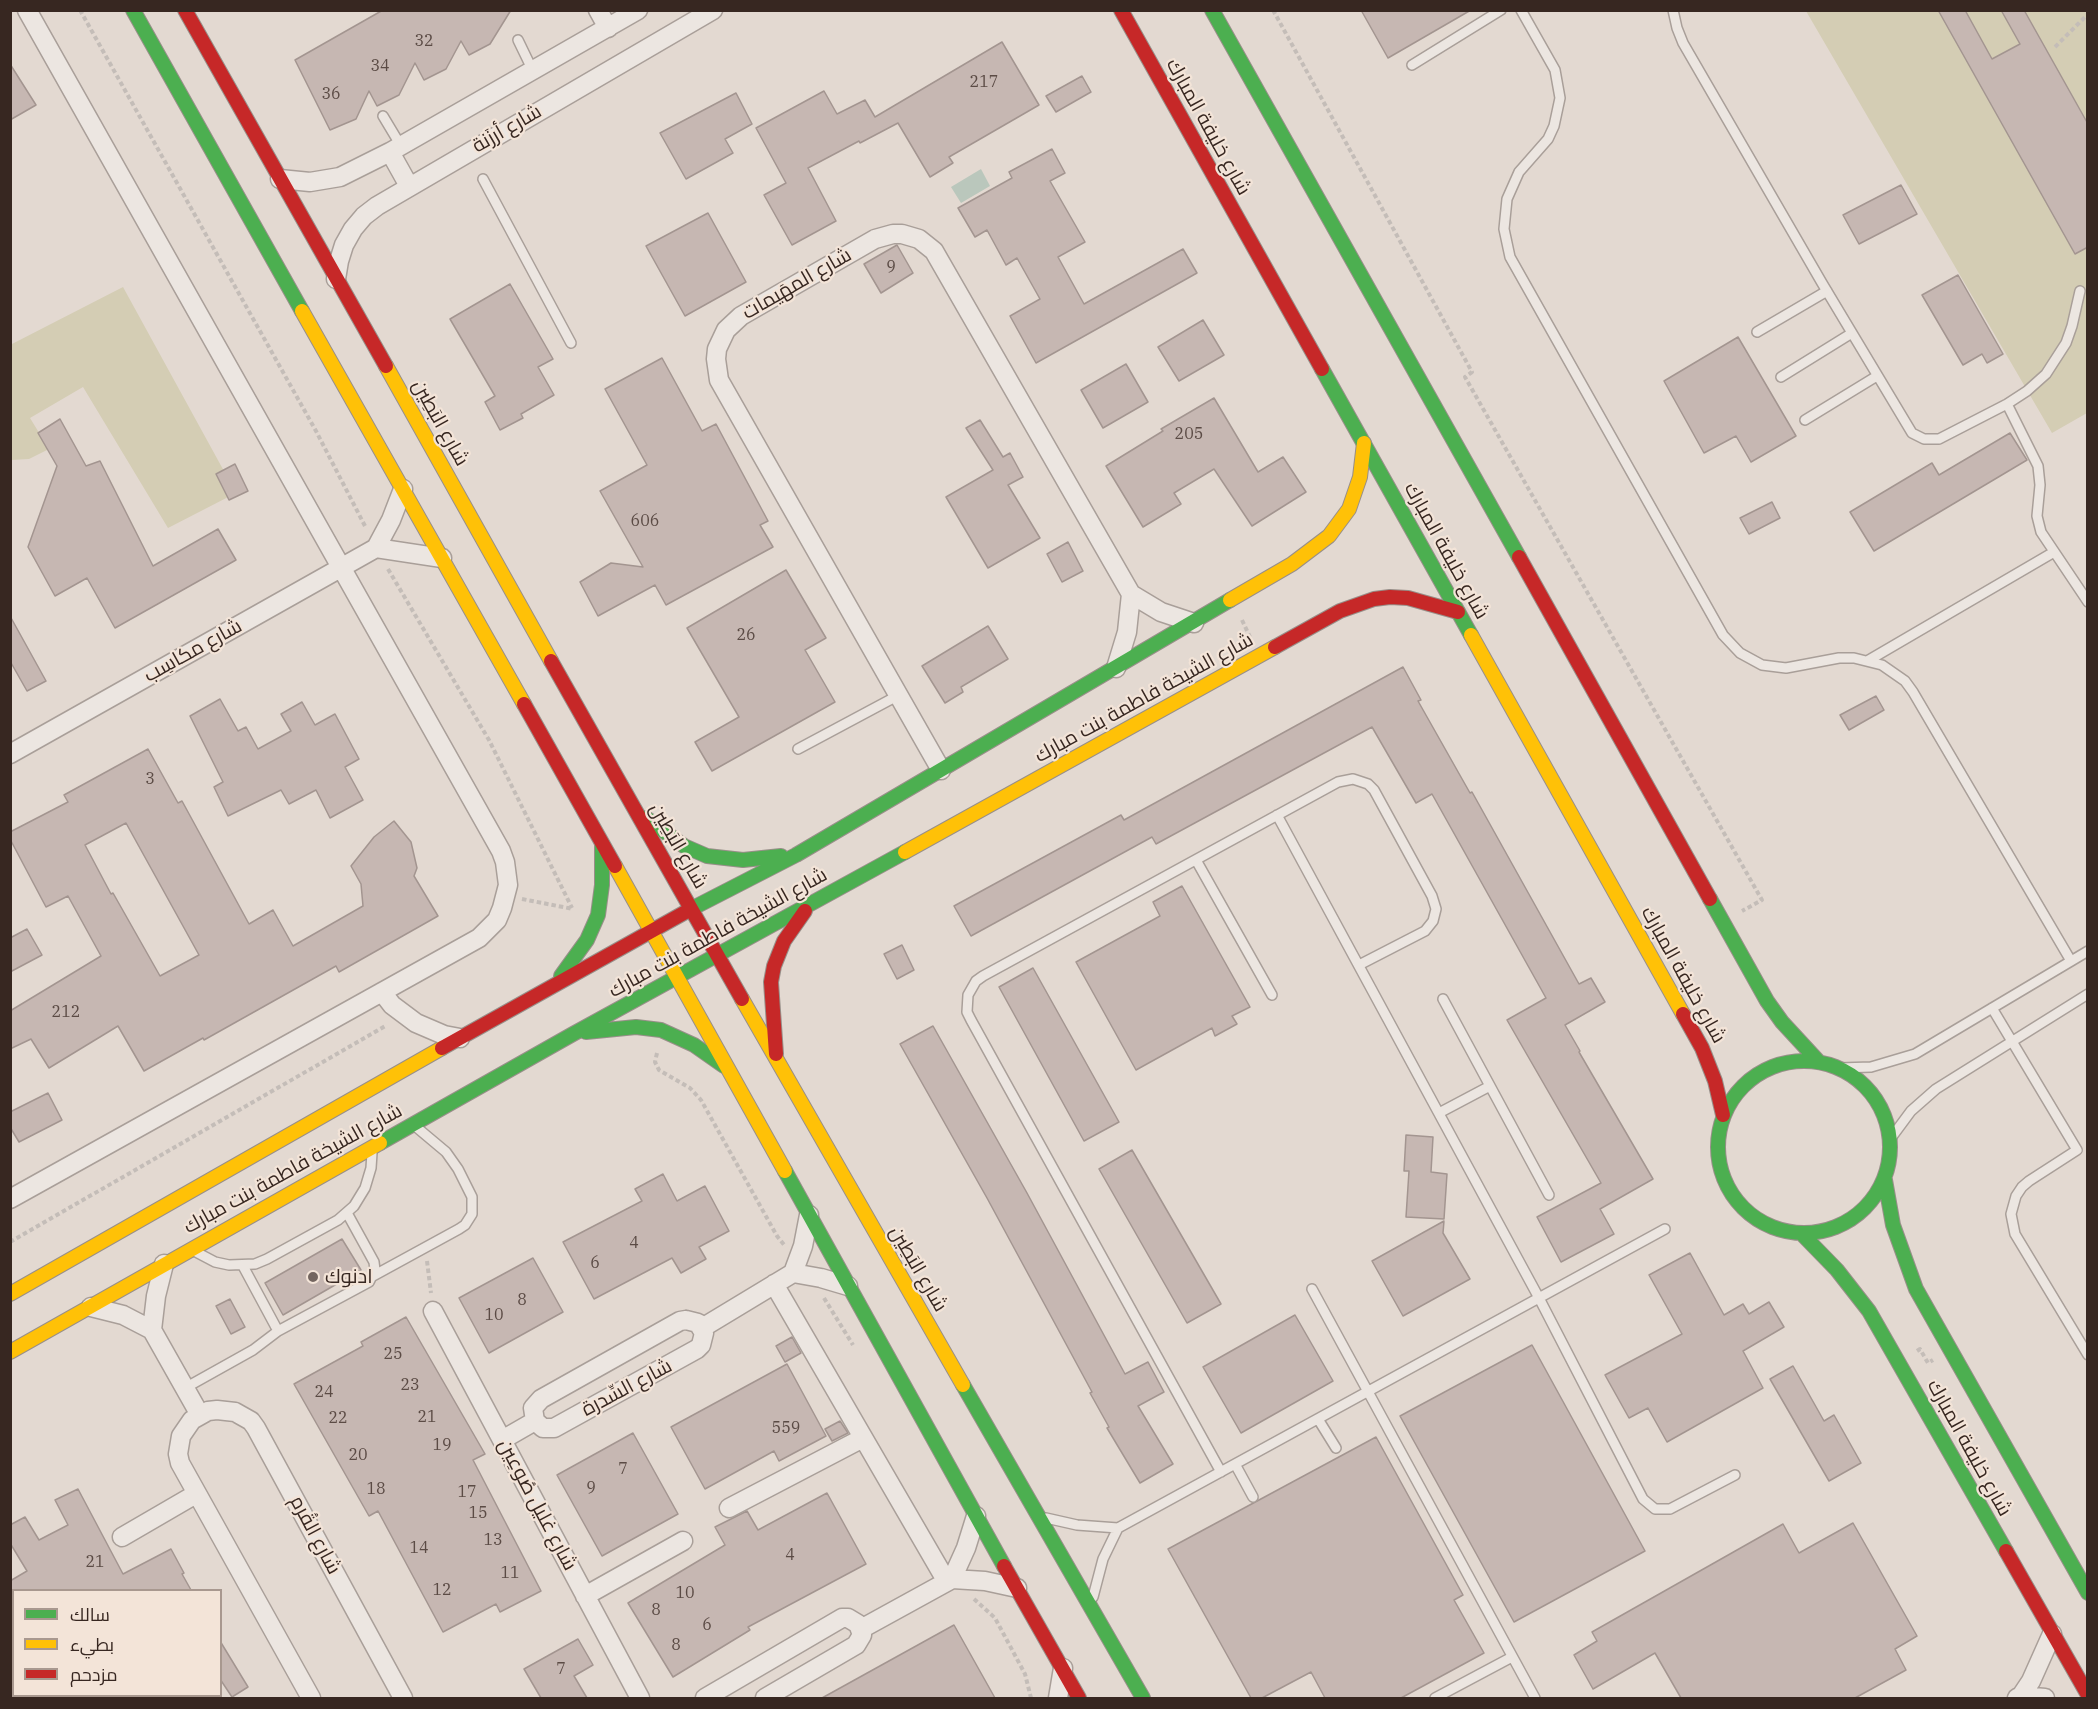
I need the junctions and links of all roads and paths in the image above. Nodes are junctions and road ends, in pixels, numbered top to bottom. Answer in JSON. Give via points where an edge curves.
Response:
{"nodes":[{"id":1,"x":27,"y":10,"type":"edge"},
{"id":2,"x":80,"y":10,"type":"edge"},
{"id":3,"x":133,"y":10,"type":"edge"},
{"id":4,"x":185,"y":10,"type":"edge"},
{"id":5,"x":598,"y":10,"type":"edge"},
{"id":6,"x":638,"y":10,"type":"edge"},
{"id":7,"x":713,"y":10,"type":"edge"},
{"id":8,"x":1121,"y":10,"type":"edge"},
{"id":9,"x":1212,"y":10,"type":"edge"},
{"id":10,"x":1273,"y":10,"type":"edge"},
{"id":11,"x":1501,"y":10,"type":"edge"},
{"id":12,"x":1521,"y":10,"type":"edge"},
{"id":13,"x":1673,"y":10,"type":"edge"},
{"id":14,"x":2088,"y":14,"type":"edge"},
{"id":15,"x":608,"y":28,"type":"junction"},
{"id":16,"x":518,"y":40,"type":"dead end"},
{"id":17,"x":2055,"y":48,"type":"dead end"},
{"id":18,"x":1412,"y":65,"type":"dead end"},
{"id":19,"x":533,"y":71,"type":"junction"},
{"id":20,"x":383,"y":116,"type":"dead end"},
{"id":21,"x":396,"y":149,"type":"junction"},
{"id":22,"x":280,"y":179,"type":"junction"},
{"id":23,"x":483,"y":179,"type":"dead end"},
{"id":24,"x":409,"y":186,"type":"junction"},
{"id":25,"x":336,"y":279,"type":"junction"},
{"id":26,"x":1827,"y":291,"type":"junction"},
{"id":27,"x":2080,"y":291,"type":"dead end"},
{"id":28,"x":1757,"y":332,"type":"dead end"},
{"id":29,"x":1852,"y":333,"type":"junction"},
{"id":30,"x":571,"y":343,"type":"dead end"},
{"id":31,"x":1877,"y":376,"type":"junction"},
{"id":32,"x":1781,"y":377,"type":"dead end"},
{"id":33,"x":2007,"y":404,"type":"junction"},
{"id":34,"x":1805,"y":420,"type":"dead end"},
{"id":35,"x":1364,"y":443,"type":"junction"},
{"id":36,"x":403,"y":489,"type":"junction"},
{"id":37,"x":376,"y":548,"type":"junction"},
{"id":38,"x":2054,"y":552,"type":"junction"},
{"id":39,"x":442,"y":558,"type":"junction"},
{"id":40,"x":341,"y":567,"type":"junction"},
{"id":41,"x":1131,"y":594,"type":"junction"},
{"id":42,"x":1232,"y":600,"type":"junction"},
{"id":43,"x":2088,"y":602,"type":"edge"},
{"id":44,"x":1458,"y":612,"type":"junction"},
{"id":45,"x":1194,"y":623,"type":"junction"},
{"id":46,"x":1260,"y":656,"type":"junction"},
{"id":47,"x":1869,"y":660,"type":"junction"},
{"id":48,"x":1116,"y":668,"type":"junction"},
{"id":49,"x":899,"y":695,"type":"junction"},
{"id":50,"x":798,"y":749,"type":"dead end"},
{"id":51,"x":10,"y":754,"type":"edge"},
{"id":52,"x":941,"y":770,"type":"junction"},
{"id":53,"x":636,"y":811,"type":"junction"},
{"id":54,"x":1277,"y":815,"type":"junction"},
{"id":55,"x":602,"y":841,"type":"junction"},
{"id":56,"x":796,"y":855,"type":"junction"},
{"id":57,"x":1196,"y":860,"type":"junction"},
{"id":58,"x":506,"y":897,"type":"junction"},
{"id":59,"x":808,"y":906,"type":"junction"},
{"id":60,"x":572,"y":908,"type":"junction"},
{"id":61,"x":691,"y":909,"type":"junction"},
{"id":62,"x":578,"y":910,"type":"dead end"},
{"id":63,"x":1723,"y":922,"type":"junction"},
{"id":64,"x":652,"y":930,"type":"junction"},
{"id":65,"x":2088,"y":951,"type":"edge"},
{"id":66,"x":718,"y":956,"type":"junction"},
{"id":67,"x":2071,"y":961,"type":"junction"},
{"id":68,"x":1359,"y":965,"type":"junction"},
{"id":69,"x":678,"y":978,"type":"junction"},
{"id":70,"x":556,"y":983,"type":"junction"},
{"id":71,"x":382,"y":992,"type":"junction"},
{"id":72,"x":2088,"y":994,"type":"edge"},
{"id":73,"x":1272,"y":995,"type":"dead end"},
{"id":74,"x":1443,"y":999,"type":"dead end"},
{"id":75,"x":1992,"y":1008,"type":"junction"},
{"id":76,"x":393,"y":1021,"type":"dead end"},
{"id":77,"x":573,"y":1034,"type":"junction"},
{"id":78,"x":460,"y":1038,"type":"junction"},
{"id":79,"x":2012,"y":1041,"type":"junction"},
{"id":80,"x":659,"y":1044,"type":"dead end"},
{"id":81,"x":1818,"y":1061,"type":"junction"},
{"id":82,"x":777,"y":1064,"type":"junction"},
{"id":83,"x":1840,"y":1068,"type":"junction"},
{"id":84,"x":729,"y":1070,"type":"junction"},
{"id":85,"x":1490,"y":1086,"type":"junction"},
{"id":86,"x":1439,"y":1113,"type":"junction"},
{"id":87,"x":1724,"y":1115,"type":"junction"},
{"id":88,"x":414,"y":1124,"type":"junction"},
{"id":89,"x":1891,"y":1138,"type":"junction"},
{"id":90,"x":372,"y":1148,"type":"junction"},
{"id":91,"x":1885,"y":1180,"type":"junction"},
{"id":92,"x":1549,"y":1194,"type":"dead end"},
{"id":93,"x":10,"y":1199,"type":"edge"},
{"id":94,"x":347,"y":1214,"type":"junction"},
{"id":95,"x":809,"y":1215,"type":"junction"},
{"id":96,"x":1665,"y":1229,"type":"dead end"},
{"id":97,"x":1801,"y":1233,"type":"junction"},
{"id":98,"x":10,"y":1242,"type":"edge"},
{"id":99,"x":191,"y":1248,"type":"junction"},
{"id":100,"x":427,"y":1261,"type":"dead end"},
{"id":101,"x":165,"y":1264,"type":"junction"},
{"id":102,"x":243,"y":1266,"type":"junction"},
{"id":103,"x":793,"y":1273,"type":"junction"},
{"id":104,"x":373,"y":1276,"type":"junction"},
{"id":105,"x":774,"y":1284,"type":"junction"},
{"id":106,"x":849,"y":1286,"type":"junction"},
{"id":107,"x":1312,"y":1289,"type":"dead end"},
{"id":108,"x":10,"y":1294,"type":"edge"},
{"id":109,"x":823,"y":1295,"type":"dead end"},
{"id":110,"x":1539,"y":1298,"type":"junction"},
{"id":111,"x":91,"y":1306,"type":"junction"},
{"id":112,"x":433,"y":1311,"type":"joint"},
{"id":113,"x":702,"y":1328,"type":"junction"},
{"id":114,"x":152,"y":1330,"type":"junction"},
{"id":115,"x":278,"y":1331,"type":"junction"},
{"id":116,"x":855,"y":1348,"type":"dead end"},
{"id":117,"x":1950,"y":1350,"type":"junction"},
{"id":118,"x":10,"y":1352,"type":"edge"},
{"id":119,"x":2088,"y":1355,"type":"edge"},
{"id":120,"x":1898,"y":1362,"type":"junction"},
{"id":121,"x":185,"y":1388,"type":"junction"},
{"id":122,"x":1366,"y":1392,"type":"junction"},
{"id":123,"x":200,"y":1415,"type":"junction"},
{"id":124,"x":1318,"y":1419,"type":"junction"},
{"id":125,"x":535,"y":1421,"type":"junction"},
{"id":126,"x":863,"y":1438,"type":"junction"},
{"id":127,"x":502,"y":1440,"type":"junction"},
{"id":128,"x":1336,"y":1448,"type":"dead end"},
{"id":129,"x":1235,"y":1464,"type":"junction"},
{"id":130,"x":1221,"y":1472,"type":"junction"},
{"id":131,"x":1735,"y":1475,"type":"dead end"},
{"id":132,"x":196,"y":1494,"type":"junction"},
{"id":133,"x":1253,"y":1497,"type":"dead end"},
{"id":134,"x":729,"y":1508,"type":"dead end"},
{"id":135,"x":1037,"y":1515,"type":"junction"},
{"id":136,"x":976,"y":1516,"type":"junction"},
{"id":137,"x":1118,"y":1528,"type":"junction"},
{"id":138,"x":122,"y":1537,"type":"dead end"},
{"id":139,"x":683,"y":1541,"type":"dead end"},
{"id":140,"x":950,"y":1580,"type":"junction"},
{"id":141,"x":1017,"y":1588,"type":"junction"},
{"id":142,"x":2088,"y":1593,"type":"edge"},
{"id":143,"x":585,"y":1596,"type":"junction"},
{"id":144,"x":1091,"y":1608,"type":"junction"},
{"id":145,"x":861,"y":1629,"type":"junction"},
{"id":146,"x":2052,"y":1634,"type":"junction"},
{"id":147,"x":1512,"y":1657,"type":"junction"},
{"id":148,"x":1063,"y":1668,"type":"junction"},
{"id":149,"x":2088,"y":1695,"type":"edge"},
{"id":150,"x":2019,"y":1697,"type":"edge"},
{"id":151,"x":311,"y":1698,"type":"edge"},
{"id":152,"x":403,"y":1698,"type":"edge"},
{"id":153,"x":640,"y":1698,"type":"edge"},
{"id":154,"x":705,"y":1698,"type":"edge"},
{"id":155,"x":765,"y":1698,"type":"edge"},
{"id":156,"x":1031,"y":1698,"type":"edge"},
{"id":157,"x":1058,"y":1698,"type":"edge"},
{"id":158,"x":1079,"y":1698,"type":"edge"},
{"id":159,"x":1143,"y":1698,"type":"edge"},
{"id":160,"x":1435,"y":1698,"type":"edge"},
{"id":161,"x":1535,"y":1698,"type":"edge"},
{"id":162,"x":2045,"y":1698,"type":"edge"}],
"edges":[{"from":1,"to":40,"type":"street"},
{"from":2,"to":37,"type":"path","via":[[316,431]]},
{"from":3,"to":36,"type":"main road"},
{"from":4,"to":22,"type":"main road","name":"شارع البَطِين"},
{"from":5,"to":15,"type":"street"},
{"from":6,"to":15,"type":"street","name":"شارع أرزَنة"},
{"from":7,"to":24,"type":"street","name":"شارع أرزَنة"},
{"from":8,"to":35,"type":"main road","name":"شارع خليفة المبارك"},
{"from":9,"to":63,"type":"main road"},
{"from":10,"to":63,"type":"path","via":[[1472,372],[1465,377],[1762,900]]},
{"from":11,"to":18,"type":"lane"},
{"from":12,"to":47,"type":"lane","via":[[1555,70],[1560,98],[1548,139],[1519,172],[1507,200],[1505,236],[1516,271],[1731,645],[1750,660],[1774,667],[1839,658]]},
{"from":13,"to":26,"type":"lane","via":[[1683,43]]},
{"from":14,"to":17,"type":"path"},
{"from":15,"to":19,"type":"street","name":"شارع أرزَنة"},
{"from":16,"to":19,"type":"lane"},
{"from":19,"to":21,"type":"street","name":"شارع أرزَنة"},
{"from":20,"to":21,"type":"lane"},
{"from":21,"to":22,"type":"street","name":"شارع أرزَنة","via":[[340,177],[310,182]]},
{"from":21,"to":24,"type":"street"},
{"from":22,"to":25,"type":"main road","name":"شارع البَطِين"},
{"from":23,"to":30,"type":"lane"},
{"from":24,"to":25,"type":"street","name":"شارع أرزَنة","via":[[364,216],[353,229],[344,244]]},
{"from":25,"to":53,"type":"main road","name":"شارع البَطِين"},
{"from":26,"to":28,"type":"lane"},
{"from":26,"to":29,"type":"lane"},
{"from":27,"to":33,"type":"lane","via":[[2072,326],[2057,359],[2046,374]]},
{"from":29,"to":31,"type":"lane"},
{"from":29,"to":32,"type":"lane"},
{"from":31,"to":33,"type":"lane","via":[[1907,428],[1924,439],[1939,440]]},
{"from":31,"to":34,"type":"lane"},
{"from":33,"to":38,"type":"lane","via":[[2038,466],[2038,524]]},
{"from":35,"to":42,"type":"main road","name":"شارع الشيخة فاطمة بنت مبارك","via":[[1356,494],[1340,523],[1292,564]]},
{"from":35,"to":44,"type":"main road","name":"شارع خليفة المبارك"},
{"from":36,"to":37,"type":"street"},
{"from":36,"to":39,"type":"main road"},
{"from":37,"to":39,"type":"street"},
{"from":37,"to":40,"type":"street","name":"شارع مكاسِب"},
{"from":37,"to":60,"type":"path","via":[[489,740]]},
{"from":38,"to":43,"type":"lane"},
{"from":38,"to":47,"type":"lane"},
{"from":39,"to":55,"type":"main road"},
{"from":40,"to":51,"type":"street","name":"شارع مكاسِب"},
{"from":40,"to":58,"type":"street","via":[[501,851],[507,873]]},
{"from":41,"to":45,"type":"street","name":"شارع المهَيمات","via":[[1161,612]]},
{"from":41,"to":48,"type":"street","via":[[1127,632]]},
{"from":41,"to":49,"type":"street","name":"شارع المهَيمات","via":[[934,251],[920,239],[902,234],[875,239],[733,322],[720,339],[716,359],[719,380]]},
{"from":42,"to":45,"type":"main road","name":"شارع الشيخة فاطمة بنت مبارك"},
{"from":42,"to":46,"type":"path"},
{"from":44,"to":46,"type":"main road","name":"شارع الشيخة فاطمة بنت مبارك","via":[[1408,598],[1374,599],[1340,611]]},
{"from":44,"to":87,"type":"main road","name":"شارع خليفة المبارك","via":[[1702,1048]]},
{"from":45,"to":48,"type":"main road","name":"شارع الشيخة فاطمة بنت مبارك"},
{"from":46,"to":59,"type":"main road","name":"شارع الشيخة فاطمة بنت مبارك"},
{"from":47,"to":67,"type":"lane","via":[[1894,672],[1913,692]]},
{"from":48,"to":52,"type":"main road","name":"شارع الشيخة فاطمة بنت مبارك"},
{"from":49,"to":50,"type":"lane"},
{"from":49,"to":52,"type":"street","name":"شارع المهَيمات"},
{"from":52,"to":56,"type":"main road","name":"شارع الشيخة فاطمة بنت مبارك"},
{"from":53,"to":56,"type":"main road","via":[[684,846],[707,856],[743,860]]},
{"from":53,"to":61,"type":"main road","name":"شارع البَطِين"},
{"from":54,"to":57,"type":"lane"},
{"from":54,"to":68,"type":"lane"},
{"from":54,"to":68,"type":"lane","via":[[1345,780],[1368,784],[1378,796],[1435,902],[1436,915],[1425,931]]},
{"from":55,"to":64,"type":"main road"},
{"from":55,"to":70,"type":"main road","via":[[598,915],[593,930]]},
{"from":56,"to":61,"type":"main road","name":"شارع الشيخة فاطمة بنت مبارك"},
{"from":57,"to":73,"type":"lane"},
{"from":57,"to":130,"type":"lane","via":[[983,976],[971,987],[966,1004],[971,1020]]},
{"from":58,"to":60,"type":"path"},
{"from":58,"to":71,"type":"street","via":[[497,920],[479,938]]},
{"from":59,"to":66,"type":"main road","name":"شارع الشيخة فاطمة بنت مبارك"},
{"from":59,"to":82,"type":"main road","via":[[784,940],[774,966],[771,982]]},
{"from":60,"to":62,"type":"path"},
{"from":61,"to":64,"type":"main road","name":"شارع الشيخة فاطمة بنت مبارك"},
{"from":61,"to":66,"type":"main road","name":"شارع البَطِين"},
{"from":63,"to":81,"type":"main road","via":[[1767,1001]]},
{"from":64,"to":69,"type":"main road"},
{"from":64,"to":70,"type":"main road","name":"شارع الشيخة فاطمة بنت مبارك"},
{"from":65,"to":67,"type":"lane"},
{"from":66,"to":69,"type":"main road","name":"شارع الشيخة فاطمة بنت مبارك"},
{"from":66,"to":82,"type":"main road","name":"شارع البَطِين"},
{"from":67,"to":75,"type":"lane"},
{"from":68,"to":86,"type":"lane"},
{"from":69,"to":77,"type":"main road","name":"شارع الشيخة فاطمة بنت مبارك"},
{"from":69,"to":84,"type":"main road"},
{"from":70,"to":78,"type":"main road","name":"شارع الشيخة فاطمة بنت مبارك"},
{"from":71,"to":78,"type":"street","via":[[416,1023]]},
{"from":71,"to":93,"type":"street"},
{"from":72,"to":79,"type":"lane"},
{"from":74,"to":85,"type":"lane"},
{"from":75,"to":79,"type":"lane"},
{"from":75,"to":83,"type":"lane","via":[[1915,1054],[1871,1067]]},
{"from":76,"to":98,"type":"path"},
{"from":77,"to":84,"type":"main road","via":[[636,1027],[661,1030],[694,1045]]},
{"from":77,"to":88,"type":"main road","name":"شارع الشيخة فاطمة بنت مبارك"},
{"from":78,"to":108,"type":"main road","name":"شارع الشيخة فاطمة بنت مبارك"},
{"from":79,"to":89,"type":"lane","via":[[1929,1094]]},
{"from":79,"to":119,"type":"lane","via":[[2077,1150],[2022,1187],[2013,1205],[2012,1224]]},
{"from":80,"to":103,"type":"path","via":[[657,1066],[701,1100],[788,1250]]},
{"from":81,"to":83,"type":"main road"},
{"from":81,"to":87,"type":"main road","via":[[1798,1060],[1761,1072],[1732,1098]]},
{"from":82,"to":135,"type":"main road","name":"شارع البَطِين"},
{"from":83,"to":89,"type":"main road","via":[[1859,1079],[1875,1096],[1886,1115]]},
{"from":84,"to":95,"type":"main road"},
{"from":85,"to":86,"type":"lane"},
{"from":85,"to":92,"type":"lane"},
{"from":86,"to":110,"type":"lane"},
{"from":87,"to":97,"type":"main road","via":[[1718,1155],[1732,1194],[1762,1221]]},
{"from":88,"to":90,"type":"main road","name":"شارع الشيخة فاطمة بنت مبارك"},
{"from":88,"to":104,"type":"lane","via":[[438,1144],[458,1169],[472,1197],[472,1214],[459,1229]]},
{"from":89,"to":91,"type":"main road"},
{"from":90,"to":94,"type":"lane","via":[[368,1178]]},
{"from":90,"to":99,"type":"main road","name":"شارع الشيخة فاطمة بنت مبارك"},
{"from":91,"to":97,"type":"main road","via":[[1860,1214],[1822,1231]]},
{"from":91,"to":117,"type":"main road","name":"شارع خليفة المبارك","via":[[1893,1225],[1907,1268]]},
{"from":94,"to":102,"type":"lane","via":[[267,1259]]},
{"from":94,"to":104,"type":"lane","via":[[372,1256]]},
{"from":95,"to":103,"type":"street"},
{"from":95,"to":106,"type":"main road"},
{"from":96,"to":110,"type":"lane"},
{"from":97,"to":120,"type":"main road","name":"شارع خليفة المبارك","via":[[1854,1290]]},
{"from":99,"to":101,"type":"main road","name":"شارع الشيخة فاطمة بنت مبارك"},
{"from":99,"to":102,"type":"lane","via":[[216,1262]]},
{"from":100,"to":112,"type":"path"},
{"from":101,"to":111,"type":"main road","name":"شارع الشيخة فاطمة بنت مبارك"},
{"from":101,"to":114,"type":"street"},
{"from":102,"to":115,"type":"lane"},
{"from":103,"to":105,"type":"street"},
{"from":103,"to":106,"type":"street"},
{"from":104,"to":115,"type":"lane","via":[[364,1286]]},
{"from":105,"to":113,"type":"street"},
{"from":105,"to":126,"type":"street"},
{"from":106,"to":136,"type":"main road"},
{"from":107,"to":122,"type":"lane"},
{"from":109,"to":116,"type":"path"},
{"from":110,"to":122,"type":"lane"},
{"from":110,"to":131,"type":"lane","via":[[1648,1504],[1655,1509],[1670,1509]]},
{"from":111,"to":114,"type":"street","via":[[123,1315]]},
{"from":111,"to":118,"type":"main road","name":"شارع الشيخة فاطمة بنت مبارك"},
{"from":112,"to":127,"type":"street","name":"شارع غليل صُوعِين"},
{"from":113,"to":125,"type":"street","name":"شارع السِّدرة","via":[[704,1339],[692,1353],[554,1428],[543,1428]]},
{"from":113,"to":125,"type":"street","name":"شارع السِّدرة","via":[[693,1321],[680,1321],[541,1400],[533,1408]]},
{"from":114,"to":121,"type":"street"},
{"from":115,"to":121,"type":"lane","via":[[253,1350]]},
{"from":117,"to":120,"type":"path","via":[[1928,1363],[1920,1349]]},
{"from":117,"to":142,"type":"main road","name":"شارع خليفة المبارك"},
{"from":120,"to":146,"type":"main road","name":"شارع خليفة المبارك"},
{"from":121,"to":123,"type":"street"},
{"from":122,"to":124,"type":"lane"},
{"from":122,"to":147,"type":"lane"},
{"from":123,"to":132,"type":"street","via":[[186,1427],[178,1454]]},
{"from":123,"to":152,"type":"street","name":"شارع القُرم","via":[[217,1410],[235,1412],[251,1421]]},
{"from":124,"to":128,"type":"lane"},
{"from":124,"to":129,"type":"lane"},
{"from":125,"to":127,"type":"street"},
{"from":126,"to":134,"type":"street"},
{"from":126,"to":140,"type":"street"},
{"from":127,"to":143,"type":"street","name":"شارع غليل صُوعِين"},
{"from":129,"to":130,"type":"lane"},
{"from":129,"to":133,"type":"lane"},
{"from":130,"to":137,"type":"lane"},
{"from":132,"to":138,"type":"street"},
{"from":132,"to":151,"type":"street"},
{"from":135,"to":137,"type":"lane","via":[[1077,1525]]},
{"from":135,"to":144,"type":"main road","name":"شارع البَطِين"},
{"from":136,"to":140,"type":"street"},
{"from":136,"to":141,"type":"main road"},
{"from":137,"to":144,"type":"lane","via":[[1103,1559]]},
{"from":139,"to":143,"type":"street"},
{"from":140,"to":141,"type":"street","via":[[985,1581]]},
{"from":140,"to":145,"type":"street"},
{"from":140,"to":156,"type":"path","via":[[995,1618],[1024,1674]]},
{"from":141,"to":148,"type":"main road"},
{"from":143,"to":153,"type":"street","name":"شارع غليل صُوعِين"},
{"from":144,"to":159,"type":"main road","name":"شارع البَطِين"},
{"from":145,"to":154,"type":"street","via":[[854,1620],[842,1618]]},
{"from":145,"to":155,"type":"street","via":[[856,1645]]},
{"from":146,"to":149,"type":"main road","name":"شارع خليفة المبارك"},
{"from":146,"to":150,"type":"street","via":[[2039,1666]]},
{"from":147,"to":160,"type":"lane"},
{"from":147,"to":161,"type":"lane"},
{"from":148,"to":157,"type":"street"},
{"from":148,"to":158,"type":"main road"},
{"from":150,"to":162,"type":"street"}]}
